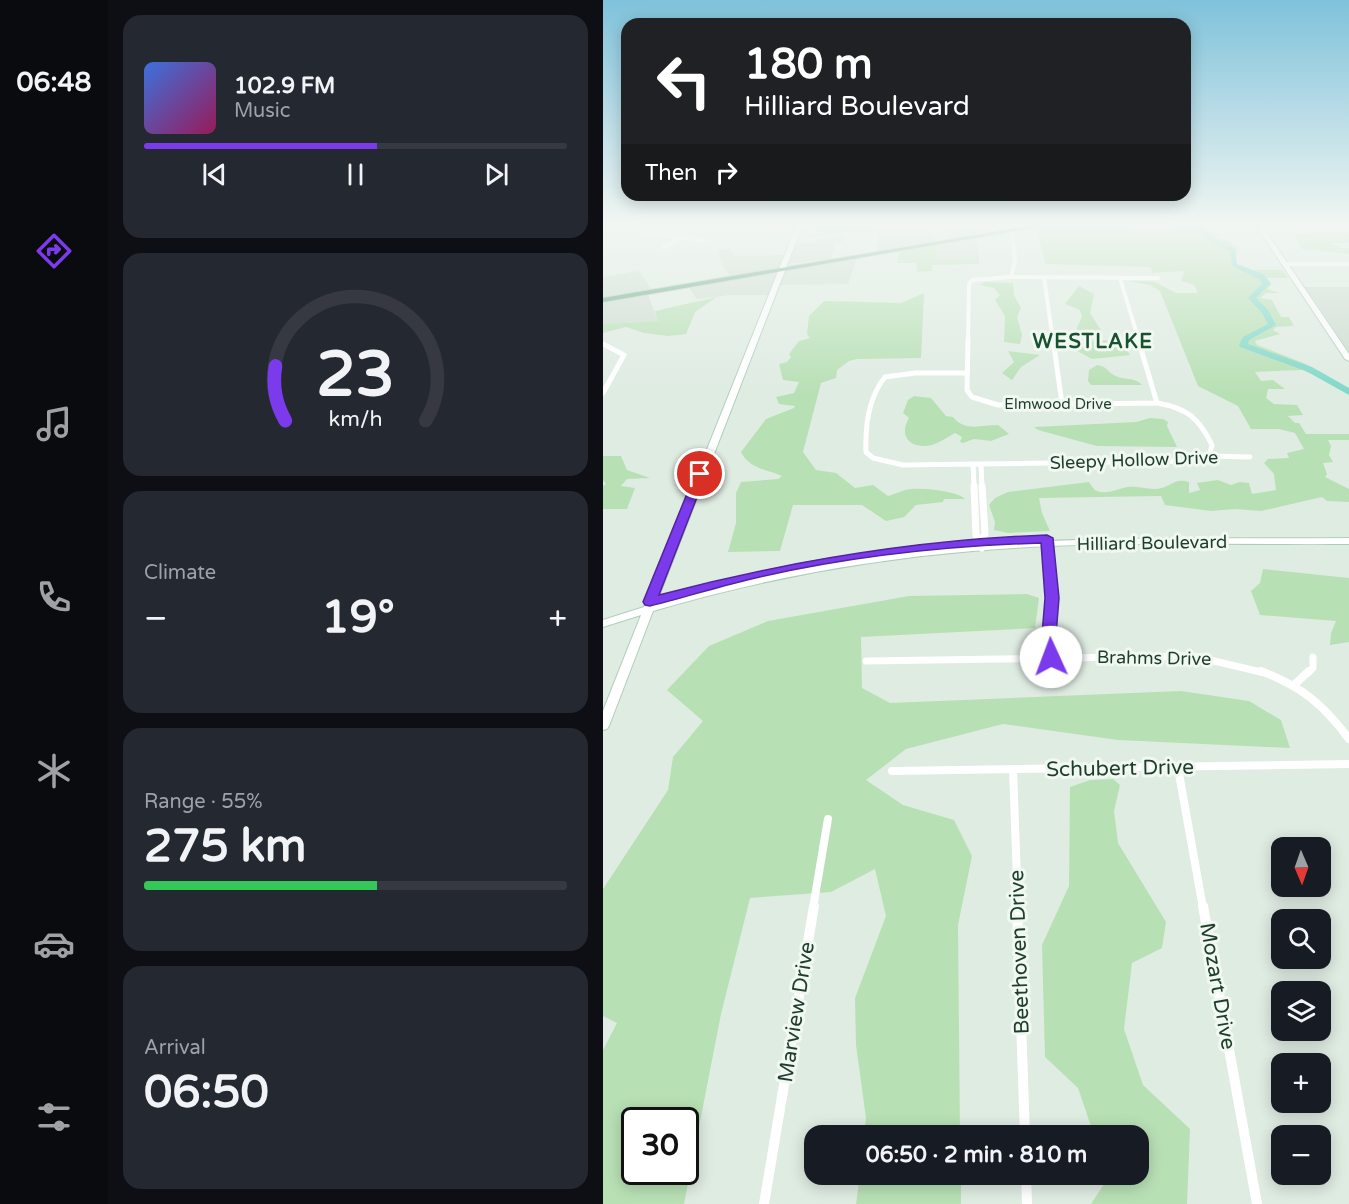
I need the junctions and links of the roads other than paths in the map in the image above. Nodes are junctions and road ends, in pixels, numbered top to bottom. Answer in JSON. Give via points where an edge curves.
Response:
{"nodes":[{"id":1,"x":721,"y":280,"type":"edge"},
{"id":2,"x":778,"y":280,"type":"edge"},
{"id":3,"x":972,"y":280,"type":"edge"},
{"id":4,"x":1044,"y":280,"type":"edge"},
{"id":5,"x":1121,"y":280,"type":"edge"},
{"id":6,"x":1296,"y":280,"type":"edge"},
{"id":7,"x":603,"y":300,"type":"edge"},
{"id":8,"x":603,"y":344,"type":"edge"},
{"id":9,"x":1349,"y":359,"type":"edge"},
{"id":10,"x":967,"y":373,"type":"junction"},
{"id":11,"x":603,"y":393,"type":"edge"},
{"id":12,"x":1157,"y":403,"type":"junction"},
{"id":13,"x":1062,"y":405,"type":"junction"},
{"id":14,"x":1209,"y":456,"type":"junction"},
{"id":15,"x":1250,"y":457,"type":"dead end"},
{"id":16,"x":973,"y":464,"type":"junction"},
{"id":17,"x":981,"y":464,"type":"junction"},
{"id":18,"x":1349,"y":535,"type":"edge"},
{"id":19,"x":1349,"y":541,"type":"edge"},
{"id":20,"x":1047,"y":542,"type":"junction"},
{"id":21,"x":981,"y":544,"type":"junction"},
{"id":22,"x":648,"y":606,"type":"junction"},
{"id":23,"x":603,"y":616,"type":"edge"},
{"id":24,"x":603,"y":624,"type":"edge"},
{"id":25,"x":1051,"y":657,"type":"junction"},
{"id":26,"x":1313,"y":657,"type":"dead end"},
{"id":27,"x":866,"y":661,"type":"dead end"},
{"id":28,"x":1293,"y":686,"type":"junction"},
{"id":29,"x":603,"y":726,"type":"edge"},
{"id":30,"x":1349,"y":739,"type":"edge"},
{"id":31,"x":1349,"y":764,"type":"edge"},
{"id":32,"x":1177,"y":768,"type":"junction"},
{"id":33,"x":1013,"y":769,"type":"junction"},
{"id":34,"x":892,"y":771,"type":"dead end"},
{"id":35,"x":828,"y":819,"type":"dead end"},
{"id":36,"x":1025,"y":1125,"type":"edge"},
{"id":37,"x":1026,"y":1185,"type":"edge"},
{"id":38,"x":764,"y":1204,"type":"edge"},
{"id":39,"x":1027,"y":1204,"type":"edge"},
{"id":40,"x":1257,"y":1204,"type":"edge"}],
"edges":[{"from":1,"to":7,"type":"main road"},
{"from":2,"to":22,"type":"street"},
{"from":3,"to":10,"type":"street","name":"Elmwood Drive"},
{"from":4,"to":13,"type":"street"},
{"from":5,"to":12,"type":"street"},
{"from":6,"to":9,"type":"street"},
{"from":8,"to":11,"type":"street","via":[[624,355]]},
{"from":10,"to":13,"type":"street","name":"Elmwood Drive","via":[[967,390],[983,401],[998,405]]},
{"from":10,"to":16,"type":"street","name":"Sleepy Hollow Drive","via":[[915,373],[885,378],[874,392],[865,442],[866,452],[873,459],[891,464]]},
{"from":12,"to":13,"type":"street","name":"Elmwood Drive"},
{"from":12,"to":14,"type":"street","name":"Elmwood Drive","via":[[1192,411],[1202,422],[1212,445]]},
{"from":14,"to":15,"type":"street","name":"Sleepy Hollow Drive"},
{"from":14,"to":17,"type":"street","name":"Sleepy Hollow Drive","via":[[1190,461]]},
{"from":16,"to":17,"type":"street","name":"Sleepy Hollow Drive"},
{"from":16,"to":21,"type":"street","via":[[976,535]]},
{"from":17,"to":21,"type":"street","via":[[985,534]]},
{"from":18,"to":20,"type":"street","name":"Hilliard Boulevard"},
{"from":19,"to":20,"type":"street","name":"Hilliard Boulevard"},
{"from":20,"to":21,"type":"street","name":"Hilliard Boulevard"},
{"from":20,"to":25,"type":"street","via":[[1052,598]]},
{"from":21,"to":22,"type":"street","name":"Hilliard Boulevard","via":[[819,568]]},
{"from":22,"to":23,"type":"street","name":"Hilliard Boulevard"},
{"from":22,"to":24,"type":"street","name":"Hilliard Boulevard"},
{"from":22,"to":29,"type":"street"},
{"from":25,"to":27,"type":"street","name":"Brahms Drive"},
{"from":25,"to":28,"type":"street","name":"Brahms Drive","via":[[1193,656],[1230,661]]},
{"from":26,"to":28,"type":"street","via":[[1313,668]]},
{"from":28,"to":30,"type":"street","name":"Brahms Drive","via":[[1317,700]]},
{"from":31,"to":32,"type":"street","name":"Schubert Drive"},
{"from":32,"to":33,"type":"street","name":"Schubert Drive"},
{"from":32,"to":40,"type":"street","name":"Mozart Drive"},
{"from":33,"to":34,"type":"street","name":"Schubert Drive"},
{"from":33,"to":36,"type":"street","name":"Beethoven Drive"},
{"from":35,"to":38,"type":"street","name":"Marview Drive"},
{"from":37,"to":39,"type":"street"}]}
